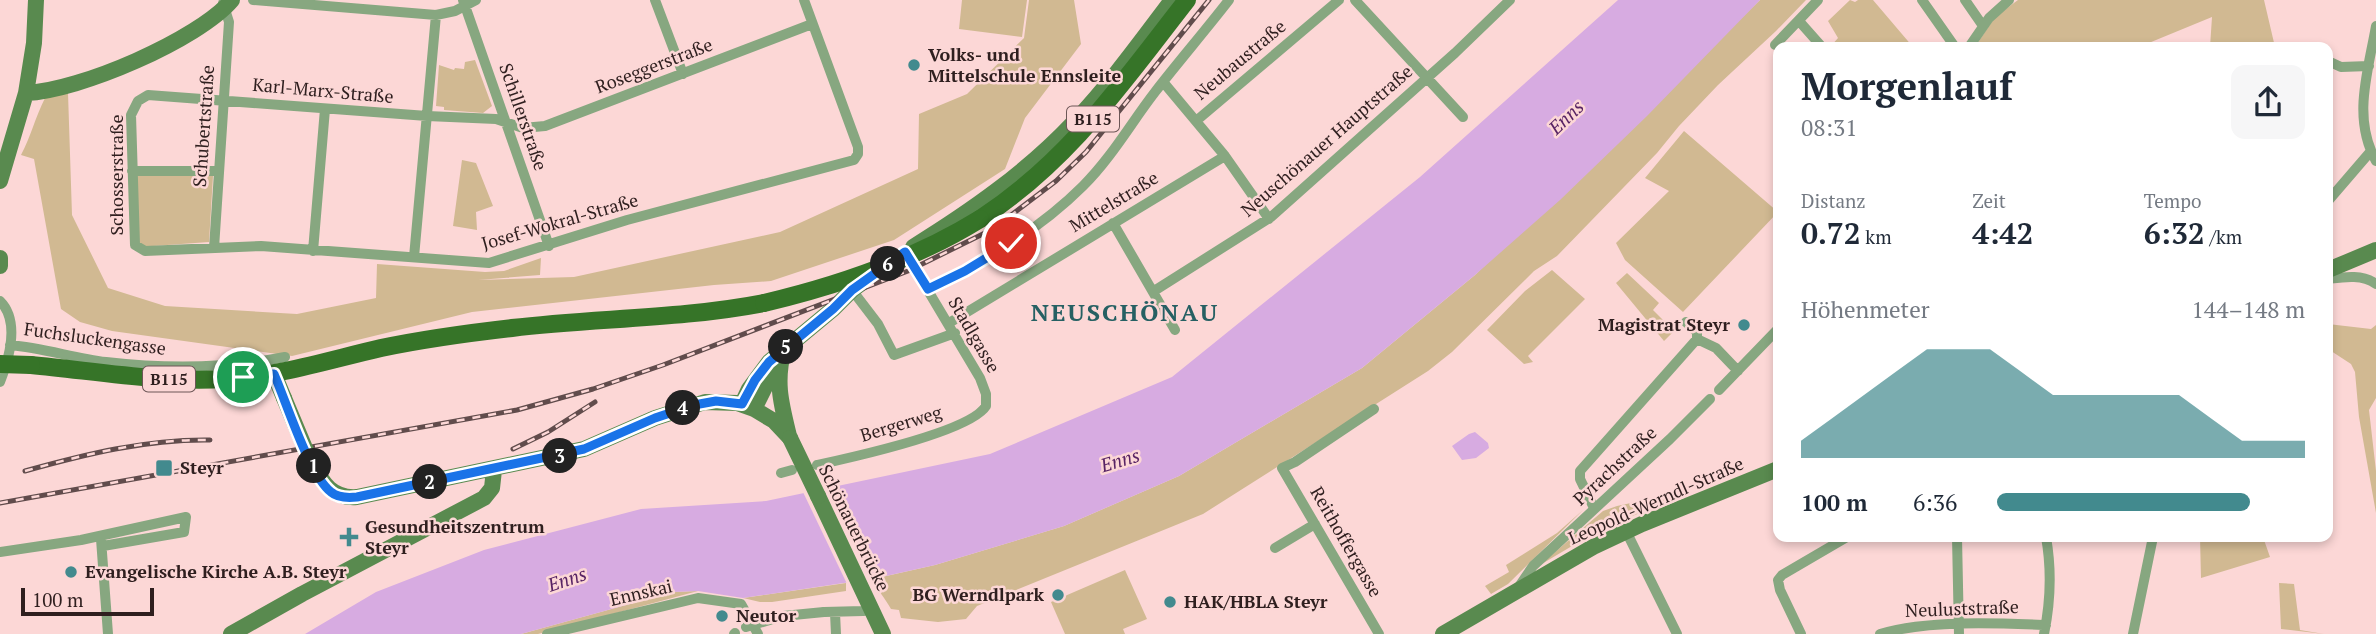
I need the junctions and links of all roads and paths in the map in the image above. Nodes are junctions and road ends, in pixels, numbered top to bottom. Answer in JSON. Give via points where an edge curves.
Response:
{"nodes":[{"id":1,"x":36,"y":0,"type":"edge"},
{"id":2,"x":254,"y":0,"type":"edge"},
{"id":3,"x":476,"y":0,"type":"edge"},
{"id":4,"x":655,"y":0,"type":"edge"},
{"id":5,"x":804,"y":0,"type":"edge"},
{"id":6,"x":1172,"y":0,"type":"edge"},
{"id":7,"x":1187,"y":0,"type":"edge"},
{"id":8,"x":1229,"y":0,"type":"edge"},
{"id":9,"x":1339,"y":0,"type":"edge"},
{"id":10,"x":1355,"y":0,"type":"edge"},
{"id":11,"x":1510,"y":0,"type":"edge"},
{"id":12,"x":1818,"y":0,"type":"edge"},
{"id":13,"x":1922,"y":0,"type":"edge"},
{"id":14,"x":1965,"y":0,"type":"edge"},
{"id":15,"x":2009,"y":0,"type":"edge"},
{"id":16,"x":226,"y":3,"type":"edge"},
{"id":17,"x":464,"y":3,"type":"edge"},
{"id":18,"x":436,"y":15,"type":"junction"},
{"id":19,"x":1799,"y":21,"type":"junction"},
{"id":20,"x":812,"y":24,"type":"junction"},
{"id":21,"x":1983,"y":26,"type":"junction"},
{"id":22,"x":2376,"y":26,"type":"edge"},
{"id":23,"x":1777,"y":42,"type":"edge"},
{"id":24,"x":1818,"y":42,"type":"edge"},
{"id":25,"x":1951,"y":42,"type":"edge"},
{"id":26,"x":1972,"y":42,"type":"edge"},
{"id":27,"x":2333,"y":63,"type":"edge"},
{"id":28,"x":2369,"y":66,"type":"junction"},
{"id":29,"x":683,"y":74,"type":"junction"},
{"id":30,"x":1427,"y":78,"type":"junction"},
{"id":31,"x":1164,"y":83,"type":"junction"},
{"id":32,"x":26,"y":93,"type":"junction"},
{"id":33,"x":223,"y":100,"type":"junction"},
{"id":34,"x":138,"y":101,"type":"joint"},
{"id":35,"x":325,"y":109,"type":"junction"},
{"id":36,"x":427,"y":116,"type":"junction"},
{"id":37,"x":1464,"y":117,"type":"dead end"},
{"id":38,"x":1196,"y":121,"type":"junction"},
{"id":39,"x":507,"y":123,"type":"junction"},
{"id":40,"x":1225,"y":156,"type":"junction"},
{"id":41,"x":2373,"y":156,"type":"edge"},
{"id":42,"x":132,"y":171,"type":"junction"},
{"id":43,"x":217,"y":171,"type":"junction"},
{"id":44,"x":0,"y":181,"type":"edge"},
{"id":45,"x":2333,"y":195,"type":"edge"},
{"id":46,"x":1269,"y":219,"type":"junction"},
{"id":47,"x":1113,"y":223,"type":"junction"},
{"id":48,"x":549,"y":246,"type":"junction"},
{"id":49,"x":214,"y":247,"type":"junction"},
{"id":50,"x":137,"y":249,"type":"joint"},
{"id":51,"x":2376,"y":250,"type":"edge"},
{"id":52,"x":313,"y":251,"type":"junction"},
{"id":53,"x":905,"y":252,"type":"junction"},
{"id":54,"x":414,"y":257,"type":"junction"},
{"id":55,"x":0,"y":258,"type":"edge"},
{"id":56,"x":0,"y":265,"type":"edge"},
{"id":57,"x":2333,"y":268,"type":"edge"},
{"id":58,"x":2333,"y":279,"type":"edge"},
{"id":59,"x":2376,"y":284,"type":"edge"},
{"id":60,"x":928,"y":289,"type":"junction"},
{"id":61,"x":852,"y":290,"type":"junction"},
{"id":62,"x":1154,"y":291,"type":"junction"},
{"id":63,"x":0,"y":302,"type":"edge"},
{"id":64,"x":1686,"y":322,"type":"dead end"},
{"id":65,"x":949,"y":323,"type":"junction"},
{"id":66,"x":1175,"y":330,"type":"dead end"},
{"id":67,"x":955,"y":333,"type":"junction"},
{"id":68,"x":1773,"y":334,"type":"edge"},
{"id":69,"x":1697,"y":339,"type":"junction"},
{"id":70,"x":10,"y":345,"type":"junction"},
{"id":71,"x":784,"y":349,"type":"junction"},
{"id":72,"x":285,"y":357,"type":"dead end"},
{"id":73,"x":340,"y":359,"type":"junction"},
{"id":74,"x":0,"y":363,"type":"edge"},
{"id":75,"x":1738,"y":371,"type":"junction"},
{"id":76,"x":274,"y":374,"type":"junction"},
{"id":77,"x":0,"y":382,"type":"edge"},
{"id":78,"x":1719,"y":390,"type":"dead end"},
{"id":79,"x":284,"y":398,"type":"junction"},
{"id":80,"x":1710,"y":399,"type":"dead end"},
{"id":81,"x":987,"y":401,"type":"joint"},
{"id":82,"x":748,"y":407,"type":"junction"},
{"id":83,"x":1374,"y":409,"type":"dead end"},
{"id":84,"x":790,"y":438,"type":"junction"},
{"id":85,"x":817,"y":465,"type":"dead end"},
{"id":86,"x":494,"y":470,"type":"junction"},
{"id":87,"x":1773,"y":471,"type":"edge"},
{"id":88,"x":1594,"y":508,"type":"junction"},
{"id":89,"x":1315,"y":523,"type":"junction"},
{"id":90,"x":1626,"y":531,"type":"junction"},
{"id":91,"x":102,"y":541,"type":"junction"},
{"id":92,"x":1838,"y":542,"type":"edge"},
{"id":93,"x":1957,"y":542,"type":"edge"},
{"id":94,"x":2047,"y":542,"type":"edge"},
{"id":95,"x":2152,"y":542,"type":"edge"},
{"id":96,"x":1275,"y":548,"type":"dead end"},
{"id":97,"x":0,"y":552,"type":"edge"},
{"id":98,"x":1517,"y":591,"type":"junction"},
{"id":99,"x":872,"y":609,"type":"junction"},
{"id":100,"x":835,"y":612,"type":"junction"},
{"id":101,"x":746,"y":627,"type":"dead end"},
{"id":102,"x":1959,"y":630,"type":"edge"},
{"id":103,"x":2045,"y":630,"type":"edge"},
{"id":104,"x":108,"y":634,"type":"edge"},
{"id":105,"x":231,"y":634,"type":"edge"},
{"id":106,"x":547,"y":634,"type":"edge"},
{"id":107,"x":758,"y":634,"type":"edge"},
{"id":108,"x":836,"y":634,"type":"edge"},
{"id":109,"x":883,"y":634,"type":"edge"},
{"id":110,"x":1379,"y":634,"type":"edge"},
{"id":111,"x":1443,"y":634,"type":"edge"},
{"id":112,"x":1677,"y":634,"type":"edge"},
{"id":113,"x":1801,"y":634,"type":"edge"},
{"id":114,"x":1880,"y":634,"type":"edge"},
{"id":115,"x":2133,"y":634,"type":"edge"}],
"edges":[{"from":1,"to":32,"type":"street"},
{"from":2,"to":18,"type":"street"},
{"from":3,"to":17,"type":"street"},
{"from":4,"to":29,"type":"street"},
{"from":5,"to":20,"type":"street"},
{"from":6,"to":53,"type":"street","via":[[1090,104],[1038,157],[968,213]]},
{"from":7,"to":73,"type":"main road","number":"B115","bridge":true,"via":[[1068,148],[980,219],[895,262],[764,303],[436,338]]},
{"from":8,"to":31,"type":"street"},
{"from":9,"to":38,"type":"street","name":"Neubaustraße"},
{"from":10,"to":30,"type":"street"},
{"from":11,"to":30,"type":"street","name":"Neuschönauer Hauptstraße"},
{"from":12,"to":19,"type":"street"},
{"from":13,"to":25,"type":"street"},
{"from":14,"to":21,"type":"street"},
{"from":15,"to":21,"type":"street"},
{"from":16,"to":32,"type":"street","via":[[174,40],[109,72]]},
{"from":16,"to":33,"type":"street","name":"Schubertstraße","via":[[229,22]]},
{"from":17,"to":18,"type":"street"},
{"from":17,"to":39,"type":"street","name":"Schillerstraße"},
{"from":18,"to":36,"type":"street"},
{"from":19,"to":23,"type":"street"},
{"from":19,"to":24,"type":"street"},
{"from":20,"to":29,"type":"street","name":"Roseggerstraße"},
{"from":20,"to":48,"type":"street","name":"Josef-Wokral-Straße","via":[[858,147],[853,160],[627,220]]},
{"from":21,"to":26,"type":"street"},
{"from":22,"to":28,"type":"street"},
{"from":27,"to":28,"type":"street"},
{"from":28,"to":41,"type":"street","via":[[2362,112]]},
{"from":29,"to":39,"type":"street","name":"Roseggerstraße","via":[[545,126],[523,128]]},
{"from":30,"to":37,"type":"street"},
{"from":30,"to":46,"type":"street","name":"Neuschönauer Hauptstraße"},
{"from":31,"to":38,"type":"street"},
{"from":31,"to":60,"type":"street","via":[[1083,186],[1005,247]]},
{"from":32,"to":44,"type":"street"},
{"from":33,"to":34,"type":"street","name":"Karl-Marx-Straße","via":[[148,95]]},
{"from":33,"to":35,"type":"street","name":"Karl-Marx-Straße"},
{"from":33,"to":43,"type":"street","name":"Schubertstraße"},
{"from":34,"to":42,"type":"street","name":"Schosserstraße","via":[[131,115]]},
{"from":35,"to":36,"type":"street","name":"Karl-Marx-Straße"},
{"from":35,"to":52,"type":"street"},
{"from":36,"to":39,"type":"street","name":"Karl-Marx-Straße"},
{"from":36,"to":54,"type":"street"},
{"from":38,"to":40,"type":"street"},
{"from":39,"to":48,"type":"street","name":"Schillerstraße"},
{"from":40,"to":46,"type":"street"},
{"from":40,"to":47,"type":"street","name":"Mittelstraße"},
{"from":41,"to":45,"type":"street","via":[[2360,161]]},
{"from":42,"to":43,"type":"street"},
{"from":42,"to":50,"type":"street","name":"Schosserstraße"},
{"from":43,"to":49,"type":"street","name":"Schubertstraße"},
{"from":46,"to":62,"type":"street","name":"Neuschönauer Hauptstraße"},
{"from":47,"to":62,"type":"street"},
{"from":47,"to":65,"type":"street","name":"Mittelstraße"},
{"from":48,"to":54,"type":"street","name":"Josef-Wokral-Straße","via":[[489,263]]},
{"from":49,"to":50,"type":"street","name":"Josef-Wokral-Straße"},
{"from":49,"to":52,"type":"street","name":"Josef-Wokral-Straße"},
{"from":51,"to":57,"type":"street"},
{"from":52,"to":54,"type":"street","name":"Josef-Wokral-Straße"},
{"from":53,"to":60,"type":"street","name":"Stadlgasse"},
{"from":53,"to":61,"type":"street"},
{"from":55,"to":56,"type":"street"},
{"from":58,"to":59,"type":"street","via":[[2364,278]]},
{"from":60,"to":65,"type":"street","name":"Stadlgasse"},
{"from":61,"to":67,"type":"street","via":[[894,355]]},
{"from":61,"to":71,"type":"street"},
{"from":62,"to":66,"type":"street"},
{"from":63,"to":70,"type":"street","via":[[9,312]]},
{"from":64,"to":69,"type":"street","via":[[1697,332]]},
{"from":65,"to":67,"type":"street","name":"Stadlgasse"},
{"from":67,"to":81,"type":"street","name":"Stadlgasse"},
{"from":68,"to":75,"type":"street"},
{"from":69,"to":75,"type":"street","via":[[1716,348]]},
{"from":69,"to":88,"type":"street","via":[[1580,471]]},
{"from":70,"to":72,"type":"street","name":"Fuchsluckengasse","via":[[173,368],[216,368]]},
{"from":70,"to":77,"type":"street"},
{"from":71,"to":82,"type":"street"},
{"from":71,"to":84,"type":"street","via":[[778,387]]},
{"from":73,"to":76,"type":"main road","number":"B115"},
{"from":73,"to":79,"type":"main road","via":[[328,369],[293,379]]},
{"from":74,"to":76,"type":"main road","number":"B115","bridge":true,"via":[[178,379]]},
{"from":75,"to":78,"type":"street"},
{"from":76,"to":79,"type":"street"},
{"from":79,"to":86,"type":"street","bridge":true,"via":[[316,470],[336,495],[357,497]]},
{"from":80,"to":88,"type":"street","name":"Pyrachstraße"},
{"from":81,"to":85,"type":"street","name":"Bergerweg","via":[[979,414],[962,423]]},
{"from":82,"to":84,"type":"street","via":[[779,425]]},
{"from":82,"to":86,"type":"street","via":[[716,401],[694,405],[584,449]]},
{"from":83,"to":89,"type":"street","name":"Reithoffergasse","via":[[1282,468]]},
{"from":84,"to":99,"type":"street","name":"Schönauerbrücke","bridge":true},
{"from":86,"to":105,"type":"street","via":[[492,488],[484,498]]},
{"from":87,"to":90,"type":"street","name":"Leopold-Werndl-Straße"},
{"from":88,"to":98,"type":"street","name":"Pyrachstraße","via":[[1533,566]]},
{"from":89,"to":96,"type":"street"},
{"from":89,"to":110,"type":"street","name":"Reithoffergasse"},
{"from":90,"to":98,"type":"street","name":"Leopold-Werndl-Straße"},
{"from":90,"to":112,"type":"street"},
{"from":91,"to":91,"type":"street","via":[[184,532],[186,517],[109,533]]},
{"from":91,"to":97,"type":"street"},
{"from":91,"to":104,"type":"street"},
{"from":92,"to":113,"type":"street","via":[[1778,580]]},
{"from":93,"to":102,"type":"street"},
{"from":94,"to":103,"type":"street","via":[[2052,583]]},
{"from":95,"to":115,"type":"street"},
{"from":98,"to":111,"type":"street","name":"Leopold-Werndl-Straße"},
{"from":99,"to":100,"type":"street"},
{"from":99,"to":109,"type":"street","name":"Schönauerbrücke"},
{"from":100,"to":101,"type":"street","bridge":true,"via":[[783,615]]},
{"from":100,"to":108,"type":"street"},
{"from":102,"to":103,"type":"street","name":"Neuluststraße"},
{"from":102,"to":114,"type":"street","name":"Neuluststraße","via":[[1900,628]]},
{"from":106,"to":107,"type":"street","name":"Ennskai","via":[[698,597],[744,606]]}]}
